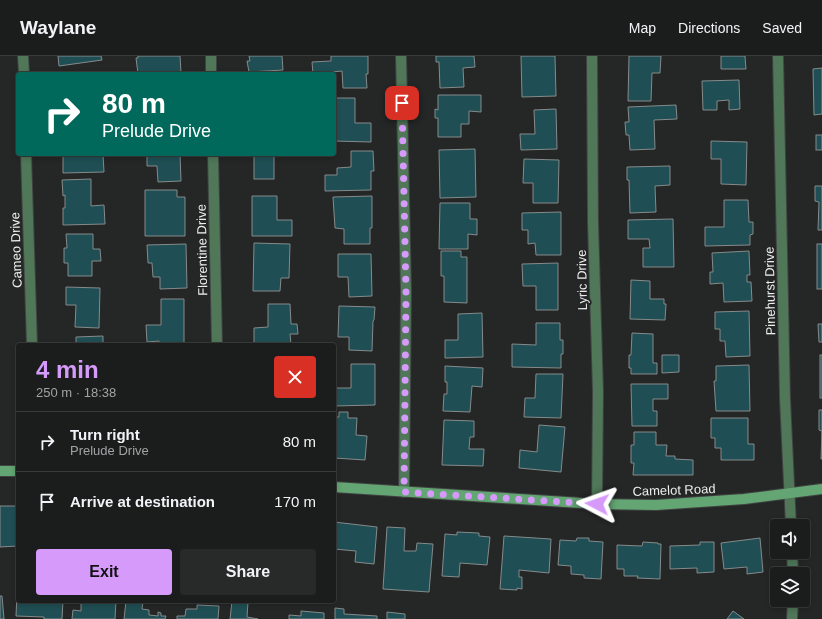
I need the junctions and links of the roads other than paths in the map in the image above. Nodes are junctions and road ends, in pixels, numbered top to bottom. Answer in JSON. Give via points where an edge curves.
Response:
{"nodes":[{"id":1,"x":24,"y":56,"type":"edge"},
{"id":2,"x":211,"y":56,"type":"edge"},
{"id":3,"x":401,"y":56,"type":"edge"},
{"id":4,"x":592,"y":56,"type":"edge"},
{"id":5,"x":778,"y":56,"type":"edge"},
{"id":6,"x":24,"y":72,"type":"edge"},
{"id":7,"x":211,"y":72,"type":"edge"},
{"id":8,"x":26,"y":156,"type":"edge"},
{"id":9,"x":213,"y":156,"type":"edge"},
{"id":10,"x":32,"y":343,"type":"edge"},
{"id":11,"x":217,"y":343,"type":"edge"},
{"id":12,"x":0,"y":471,"type":"edge"},
{"id":13,"x":16,"y":471,"type":"edge"},
{"id":14,"x":336,"y":487,"type":"edge"},
{"id":15,"x":822,"y":489,"type":"edge"},
{"id":16,"x":404,"y":492,"type":"junction"},
{"id":17,"x":789,"y":493,"type":"junction"},
{"id":18,"x":597,"y":504,"type":"junction"},
{"id":19,"x":791,"y":519,"type":"edge"},
{"id":20,"x":793,"y":607,"type":"edge"},
{"id":21,"x":792,"y":619,"type":"edge"}],
"edges":[{"from":1,"to":6,"type":"street"},
{"from":2,"to":7,"type":"street"},
{"from":3,"to":16,"type":"street","via":[[406,292]]},
{"from":4,"to":18,"type":"street","name":"Lyric Drive","via":[[598,392]]},
{"from":5,"to":17,"type":"street","name":"Pinehurst Drive"},
{"from":8,"to":10,"type":"street","name":"Cameo Drive"},
{"from":9,"to":11,"type":"street","name":"Florentine Drive"},
{"from":12,"to":13,"type":"street"},
{"from":14,"to":16,"type":"street","name":"Camelot Road"},
{"from":15,"to":17,"type":"street","name":"Camelot Road"},
{"from":16,"to":18,"type":"street","name":"Camelot Road"},
{"from":17,"to":18,"type":"street","name":"Camelot Road","via":[[744,500],[656,505]]},
{"from":17,"to":19,"type":"street","name":"Pinehurst Drive"},
{"from":20,"to":21,"type":"street"}]}
